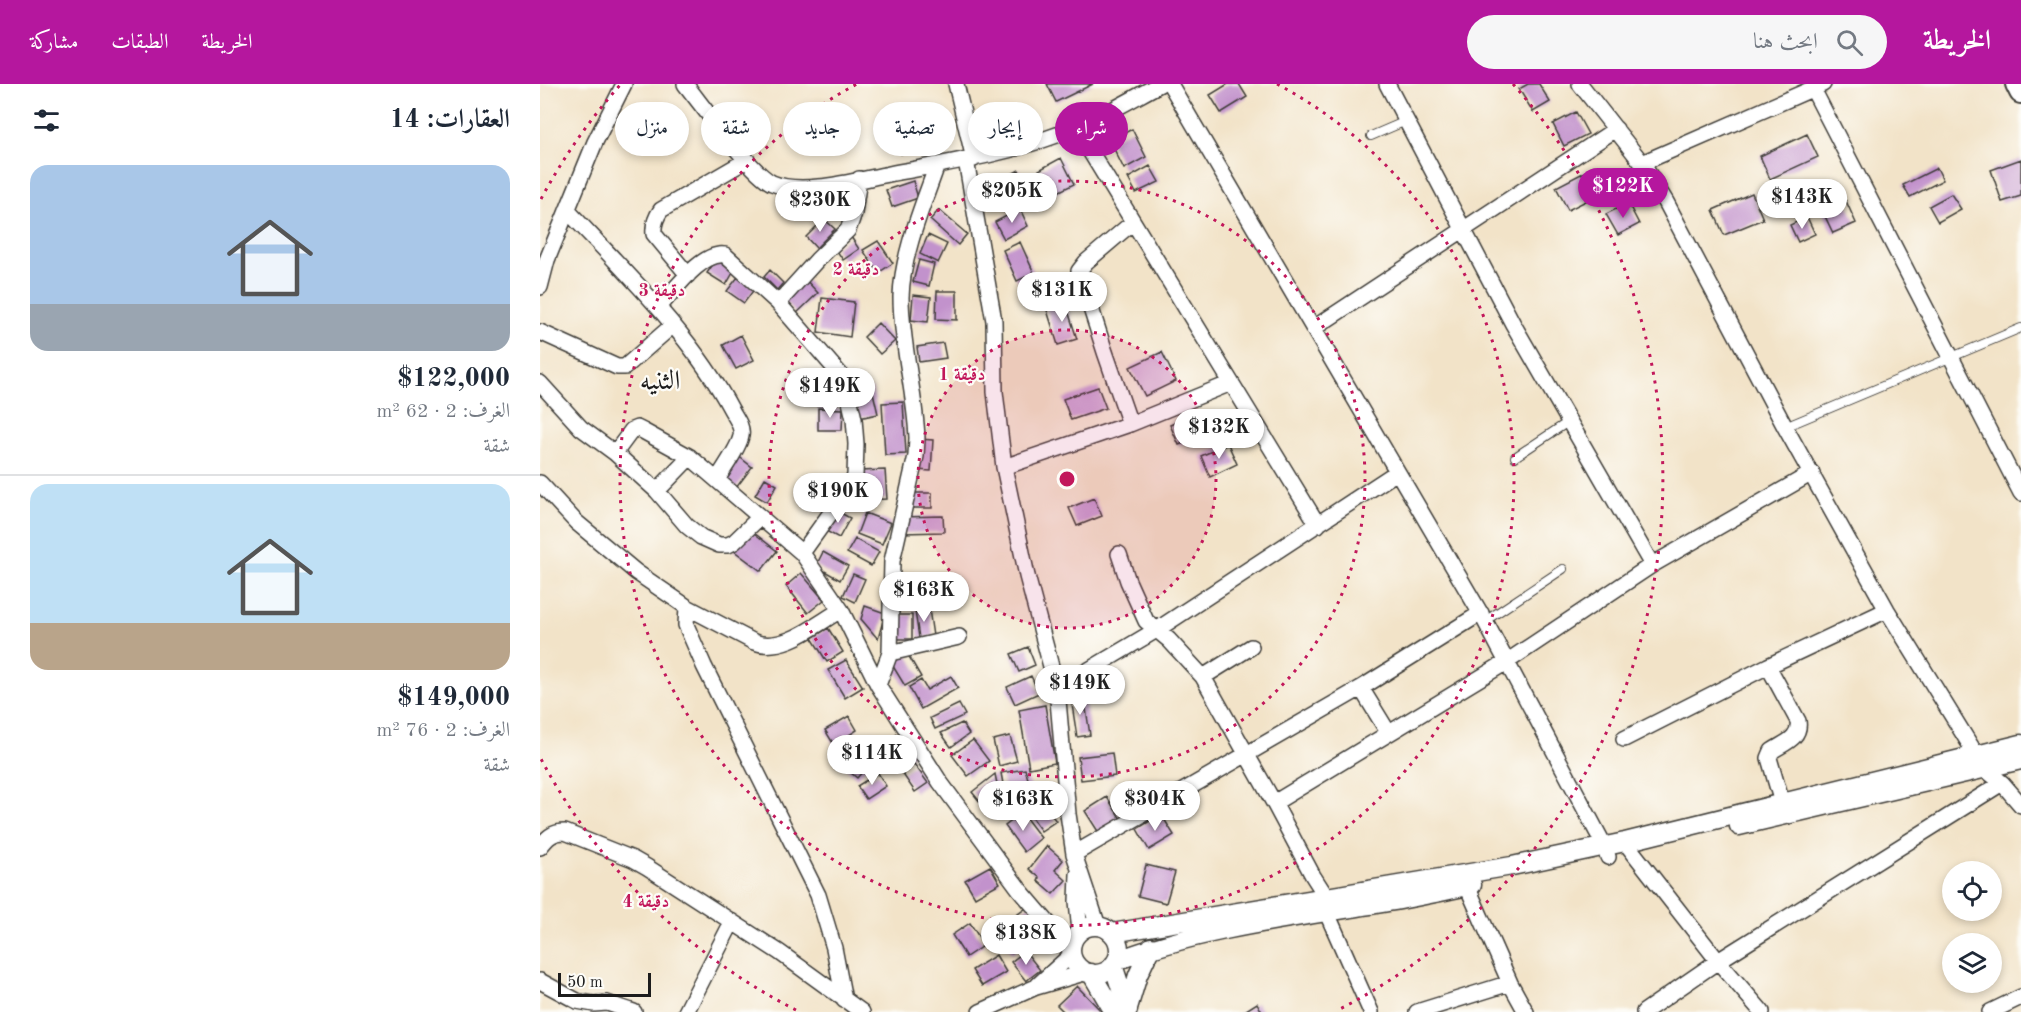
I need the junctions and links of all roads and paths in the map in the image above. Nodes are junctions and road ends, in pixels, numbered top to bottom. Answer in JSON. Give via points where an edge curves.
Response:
{"nodes":[{"id":1,"x":624,"y":84,"type":"edge"},
{"id":2,"x":685,"y":84,"type":"edge"},
{"id":3,"x":956,"y":84,"type":"edge"},
{"id":4,"x":1160,"y":84,"type":"edge"},
{"id":5,"x":1170,"y":84,"type":"edge"},
{"id":6,"x":1387,"y":84,"type":"edge"},
{"id":7,"x":1581,"y":84,"type":"edge"},
{"id":8,"x":2017,"y":84,"type":"edge"},
{"id":9,"x":1818,"y":86,"type":"edge"},
{"id":10,"x":2021,"y":92,"type":"edge"},
{"id":11,"x":1126,"y":102,"type":"edge"},
{"id":12,"x":1406,"y":121,"type":"junction"},
{"id":13,"x":1616,"y":129,"type":"junction"},
{"id":14,"x":1055,"y":136,"type":"edge"},
{"id":15,"x":1371,"y":136,"type":"dead end"},
{"id":16,"x":1093,"y":156,"type":"edge"},
{"id":17,"x":747,"y":160,"type":"junction"},
{"id":18,"x":970,"y":160,"type":"junction"},
{"id":19,"x":1642,"y":163,"type":"junction"},
{"id":20,"x":937,"y":165,"type":"junction"},
{"id":21,"x":859,"y":179,"type":"junction"},
{"id":22,"x":567,"y":210,"type":"junction"},
{"id":23,"x":1132,"y":222,"type":"junction"},
{"id":24,"x":1465,"y":230,"type":"junction"},
{"id":25,"x":688,"y":275,"type":"junction"},
{"id":26,"x":540,"y":287,"type":"edge"},
{"id":27,"x":778,"y":303,"type":"junction"},
{"id":28,"x":659,"y":307,"type":"junction"},
{"id":29,"x":673,"y":325,"type":"junction"},
{"id":30,"x":1314,"y":328,"type":"junction"},
{"id":31,"x":2021,"y":328,"type":"edge"},
{"id":32,"x":540,"y":332,"type":"edge"},
{"id":33,"x":1952,"y":356,"type":"junction"},
{"id":34,"x":540,"y":383,"type":"edge"},
{"id":35,"x":1231,"y":383,"type":"junction"},
{"id":36,"x":1568,"y":422,"type":"junction"},
{"id":37,"x":1130,"y":424,"type":"junction"},
{"id":38,"x":1785,"y":427,"type":"junction"},
{"id":39,"x":615,"y":453,"type":"junction"},
{"id":40,"x":690,"y":457,"type":"junction"},
{"id":41,"x":1515,"y":457,"type":"dead end"},
{"id":42,"x":1004,"y":467,"type":"junction"},
{"id":43,"x":1396,"y":472,"type":"junction"},
{"id":44,"x":1812,"y":473,"type":"junction"},
{"id":45,"x":717,"y":480,"type":"junction"},
{"id":46,"x":540,"y":483,"type":"edge"},
{"id":47,"x":657,"y":491,"type":"junction"},
{"id":48,"x":2021,"y":493,"type":"edge"},
{"id":49,"x":760,"y":517,"type":"junction"},
{"id":50,"x":1318,"y":525,"type":"junction"},
{"id":51,"x":802,"y":553,"type":"junction"},
{"id":52,"x":1119,"y":554,"type":"dead end"},
{"id":53,"x":1653,"y":565,"type":"junction"},
{"id":54,"x":1563,"y":569,"type":"dead end"},
{"id":55,"x":687,"y":607,"type":"junction"},
{"id":56,"x":841,"y":610,"type":"junction"},
{"id":57,"x":1887,"y":610,"type":"junction"},
{"id":58,"x":1483,"y":617,"type":"junction"},
{"id":59,"x":1158,"y":630,"type":"junction"},
{"id":60,"x":959,"y":637,"type":"dead end"},
{"id":61,"x":1251,"y":647,"type":"dead end"},
{"id":62,"x":890,"y":652,"type":"junction"},
{"id":63,"x":1508,"y":661,"type":"junction"},
{"id":64,"x":1768,"y":666,"type":"junction"},
{"id":65,"x":1203,"y":677,"type":"junction"},
{"id":66,"x":878,"y":684,"type":"junction"},
{"id":67,"x":1361,"y":688,"type":"junction"},
{"id":68,"x":1057,"y":689,"type":"junction"},
{"id":69,"x":1388,"y":732,"type":"junction"},
{"id":70,"x":1624,"y":739,"type":"dead end"},
{"id":71,"x":2021,"y":744,"type":"edge"},
{"id":72,"x":1246,"y":755,"type":"junction"},
{"id":73,"x":2021,"y":760,"type":"edge"},
{"id":74,"x":1981,"y":762,"type":"junction"},
{"id":75,"x":2002,"y":783,"type":"junction"},
{"id":76,"x":1275,"y":803,"type":"junction"},
{"id":77,"x":1782,"y":803,"type":"junction"},
{"id":78,"x":2021,"y":805,"type":"edge"},
{"id":79,"x":1629,"y":846,"type":"junction"},
{"id":80,"x":540,"y":847,"type":"edge"},
{"id":81,"x":1606,"y":852,"type":"junction"},
{"id":82,"x":1076,"y":860,"type":"junction"},
{"id":83,"x":1513,"y":871,"type":"junction"},
{"id":84,"x":1467,"y":886,"type":"junction"},
{"id":85,"x":1327,"y":905,"type":"junction"},
{"id":86,"x":1283,"y":911,"type":"junction"},
{"id":87,"x":732,"y":922,"type":"junction"},
{"id":88,"x":1105,"y":930,"type":"junction"},
{"id":89,"x":1075,"y":942,"type":"junction"},
{"id":90,"x":1150,"y":947,"type":"junction"},
{"id":91,"x":1718,"y":961,"type":"junction"},
{"id":92,"x":1114,"y":963,"type":"junction"},
{"id":93,"x":1089,"y":973,"type":"junction"},
{"id":94,"x":540,"y":981,"type":"edge"},
{"id":95,"x":1510,"y":983,"type":"junction"},
{"id":96,"x":1036,"y":987,"type":"junction"},
{"id":97,"x":2021,"y":997,"type":"edge"},
{"id":98,"x":844,"y":1000,"type":"junction"},
{"id":99,"x":1123,"y":1011,"type":"edge"},
{"id":100,"x":634,"y":1012,"type":"edge"},
{"id":101,"x":686,"y":1012,"type":"edge"},
{"id":102,"x":862,"y":1012,"type":"edge"},
{"id":103,"x":980,"y":1012,"type":"edge"},
{"id":104,"x":1371,"y":1012,"type":"edge"},
{"id":105,"x":1417,"y":1012,"type":"edge"},
{"id":106,"x":1526,"y":1012,"type":"edge"},
{"id":107,"x":1644,"y":1012,"type":"edge"},
{"id":108,"x":1762,"y":1012,"type":"edge"},
{"id":109,"x":1990,"y":1012,"type":"edge"}],
"edges":[{"from":1,"to":22,"type":"street"},
{"from":2,"to":17,"type":"street"},
{"from":3,"to":18,"type":"street"},
{"from":4,"to":11,"type":"street"},
{"from":5,"to":30,"type":"street"},
{"from":6,"to":12,"type":"street"},
{"from":7,"to":13,"type":"street"},
{"from":8,"to":10,"type":"main road"},
{"from":9,"to":19,"type":"street"},
{"from":9,"to":33,"type":"street"},
{"from":12,"to":15,"type":"lane"},
{"from":12,"to":24,"type":"street"},
{"from":13,"to":19,"type":"street"},
{"from":13,"to":24,"type":"street"},
{"from":14,"to":18,"type":"street"},
{"from":16,"to":23,"type":"street"},
{"from":17,"to":21,"type":"street","via":[[764,177],[782,185],[806,187]]},
{"from":17,"to":25,"type":"street","via":[[657,216],[654,234]]},
{"from":18,"to":20,"type":"street"},
{"from":18,"to":42,"type":"street","via":[[994,321],[995,392]]},
{"from":19,"to":38,"type":"street","via":[[1678,222]]},
{"from":20,"to":21,"type":"street"},
{"from":20,"to":62,"type":"street","via":[[916,225],[902,287],[917,438],[892,561]]},
{"from":21,"to":27,"type":"street","via":[[848,230]]},
{"from":22,"to":26,"type":"street"},
{"from":22,"to":28,"type":"street"},
{"from":23,"to":35,"type":"street"},
{"from":23,"to":37,"type":"street","via":[[1079,271]]},
{"from":24,"to":30,"type":"street"},
{"from":24,"to":36,"type":"street"},
{"from":25,"to":27,"type":"street","via":[[710,256],[726,255]]},
{"from":25,"to":28,"type":"street"},
{"from":27,"to":51,"type":"street","via":[[843,377],[854,419],[853,482]]},
{"from":28,"to":29,"type":"street"},
{"from":29,"to":32,"type":"street","via":[[625,367],[617,367]]},
{"from":29,"to":45,"type":"street","via":[[699,358],[740,425],[740,441]]},
{"from":30,"to":43,"type":"street"},
{"from":31,"to":33,"type":"lane"},
{"from":33,"to":38,"type":"lane"},
{"from":33,"to":48,"type":"street"},
{"from":34,"to":39,"type":"street","via":[[581,428]]},
{"from":35,"to":37,"type":"street"},
{"from":35,"to":50,"type":"street"},
{"from":36,"to":41,"type":"lane"},
{"from":36,"to":53,"type":"street"},
{"from":37,"to":42,"type":"street"},
{"from":38,"to":44,"type":"street"},
{"from":39,"to":40,"type":"street","via":[[637,428]]},
{"from":39,"to":47,"type":"street"},
{"from":40,"to":45,"type":"street"},
{"from":40,"to":47,"type":"street"},
{"from":42,"to":68,"type":"street"},
{"from":43,"to":50,"type":"street"},
{"from":43,"to":58,"type":"street"},
{"from":44,"to":53,"type":"street"},
{"from":44,"to":57,"type":"street"},
{"from":45,"to":49,"type":"street"},
{"from":46,"to":55,"type":"street","via":[[607,549]]},
{"from":47,"to":49,"type":"street","via":[[687,526],[719,545],[734,542]]},
{"from":49,"to":51,"type":"street"},
{"from":50,"to":59,"type":"street"},
{"from":51,"to":56,"type":"street"},
{"from":52,"to":59,"type":"street","via":[[1146,621]]},
{"from":53,"to":63,"type":"street"},
{"from":54,"to":58,"type":"lane"},
{"from":55,"to":56,"type":"street","via":[[765,646],[788,640]]},
{"from":55,"to":98,"type":"street","via":[[686,625],[704,666],[818,894]]},
{"from":56,"to":66,"type":"street"},
{"from":57,"to":64,"type":"street"},
{"from":57,"to":74,"type":"street"},
{"from":58,"to":63,"type":"street"},
{"from":58,"to":67,"type":"street"},
{"from":59,"to":65,"type":"street"},
{"from":59,"to":68,"type":"street"},
{"from":60,"to":62,"type":"street"},
{"from":61,"to":65,"type":"street"},
{"from":62,"to":66,"type":"street"},
{"from":63,"to":69,"type":"street"},
{"from":63,"to":81,"type":"street"},
{"from":64,"to":70,"type":"street"},
{"from":64,"to":77,"type":"street","via":[[1800,729],[1795,737],[1772,751],[1769,758]]},
{"from":65,"to":72,"type":"street"},
{"from":66,"to":89,"type":"street","via":[[940,782],[1020,890],[1049,924]]},
{"from":67,"to":69,"type":"street"},
{"from":67,"to":72,"type":"street"},
{"from":68,"to":82,"type":"street"},
{"from":69,"to":76,"type":"street"},
{"from":71,"to":74,"type":"street"},
{"from":72,"to":76,"type":"street"},
{"from":72,"to":82,"type":"street"},
{"from":73,"to":74,"type":"street"},
{"from":74,"to":75,"type":"street"},
{"from":74,"to":77,"type":"street"},
{"from":74,"to":79,"type":"street"},
{"from":75,"to":78,"type":"street"},
{"from":75,"to":91,"type":"street"},
{"from":76,"to":85,"type":"street"},
{"from":77,"to":79,"type":"street"},
{"from":79,"to":81,"type":"street"},
{"from":79,"to":91,"type":"street"},
{"from":80,"to":87,"type":"street","via":[[558,832],[573,835],[647,867]]},
{"from":81,"to":83,"type":"street"},
{"from":82,"to":88,"type":"street"},
{"from":82,"to":89,"type":"street"},
{"from":83,"to":84,"type":"street"},
{"from":83,"to":85,"type":"street"},
{"from":84,"to":85,"type":"street","via":[[1396,900]]},
{"from":84,"to":95,"type":"street"},
{"from":85,"to":86,"type":"street"},
{"from":85,"to":104,"type":"street"},
{"from":86,"to":88,"type":"street"},
{"from":86,"to":90,"type":"street"},
{"from":87,"to":98,"type":"street"},
{"from":87,"to":101,"type":"street"},
{"from":88,"to":89,"type":"street","via":[[1090,926]]},
{"from":88,"to":92,"type":"street","via":[[1118,947]]},
{"from":89,"to":93,"type":"street","via":[[1075,963]]},
{"from":89,"to":96,"type":"street"},
{"from":90,"to":92,"type":"street"},
{"from":90,"to":99,"type":"street"},
{"from":91,"to":107,"type":"street"},
{"from":91,"to":108,"type":"street"},
{"from":92,"to":93,"type":"street","via":[[1099,973]]},
{"from":92,"to":99,"type":"street"},
{"from":93,"to":96,"type":"street"},
{"from":93,"to":99,"type":"street"},
{"from":94,"to":100,"type":"street","via":[[577,1001],[607,1003]]},
{"from":95,"to":105,"type":"street"},
{"from":95,"to":106,"type":"street"},
{"from":96,"to":103,"type":"street"},
{"from":97,"to":109,"type":"street"},
{"from":98,"to":102,"type":"street"}]}
